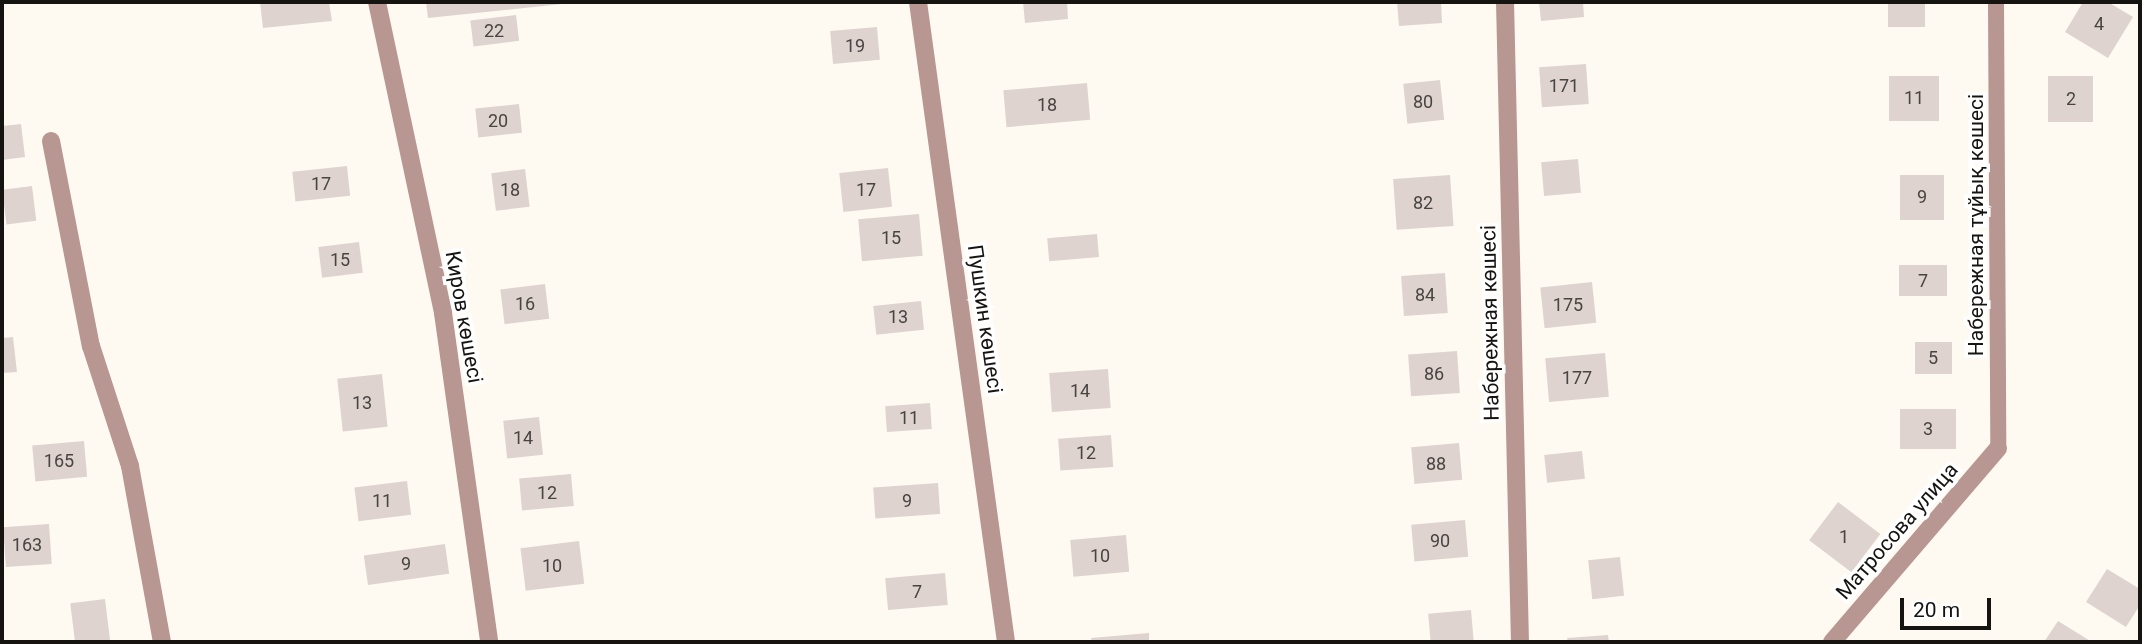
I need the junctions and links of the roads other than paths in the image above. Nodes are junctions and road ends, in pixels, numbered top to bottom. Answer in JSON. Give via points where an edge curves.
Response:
{"nodes":[{"id":1,"x":377,"y":2,"type":"edge"},
{"id":2,"x":918,"y":2,"type":"edge"},
{"id":3,"x":1505,"y":2,"type":"edge"},
{"id":4,"x":1996,"y":2,"type":"edge"},
{"id":5,"x":51,"y":141,"type":"dead end"},
{"id":6,"x":1998,"y":448,"type":"joint"},
{"id":7,"x":162,"y":642,"type":"edge"},
{"id":8,"x":489,"y":642,"type":"edge"},
{"id":9,"x":1006,"y":642,"type":"edge"},
{"id":10,"x":1520,"y":642,"type":"edge"},
{"id":11,"x":1832,"y":642,"type":"edge"}],
"edges":[{"from":1,"to":8,"type":"street","name":"Киров көшесі","via":[[443,313]]},
{"from":2,"to":9,"type":"street","name":"Пушкин көшесі"},
{"from":3,"to":10,"type":"street","name":"Набережная көшесі"},
{"from":4,"to":6,"type":"lane","name":"Набережная тұйық көшесі"},
{"from":5,"to":7,"type":"street","via":[[91,346],[130,466]]},
{"from":6,"to":11,"type":"street","name":"Матросова улица"}]}
